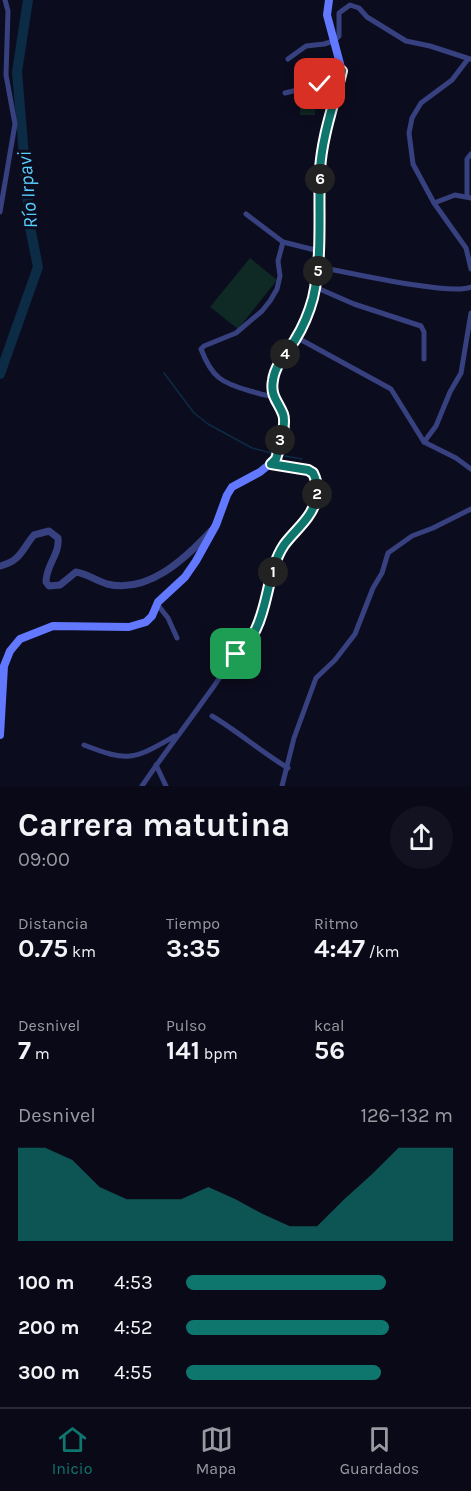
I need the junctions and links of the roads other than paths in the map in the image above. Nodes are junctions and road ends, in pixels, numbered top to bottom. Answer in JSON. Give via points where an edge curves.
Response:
{"nodes":[{"id":1,"x":5,"y":0,"type":"edge"},
{"id":2,"x":329,"y":0,"type":"edge"},
{"id":3,"x":334,"y":41,"type":"junction"},
{"id":4,"x":470,"y":59,"type":"edge"},
{"id":5,"x":288,"y":60,"type":"dead end"},
{"id":6,"x":342,"y":71,"type":"junction"},
{"id":7,"x":285,"y":93,"type":"dead end"},
{"id":8,"x":471,"y":154,"type":"edge"},
{"id":9,"x":469,"y":197,"type":"edge"},
{"id":10,"x":434,"y":203,"type":"junction"},
{"id":11,"x":0,"y":212,"type":"edge"},
{"id":12,"x":246,"y":214,"type":"dead end"},
{"id":13,"x":283,"y":242,"type":"junction"},
{"id":14,"x":464,"y":244,"type":"junction"},
{"id":15,"x":471,"y":247,"type":"edge"},
{"id":16,"x":319,"y":251,"type":"junction"},
{"id":17,"x":319,"y":267,"type":"junction"},
{"id":18,"x":471,"y":269,"type":"edge"},
{"id":19,"x":471,"y":286,"type":"edge"},
{"id":20,"x":315,"y":287,"type":"junction"},
{"id":21,"x":471,"y":313,"type":"edge"},
{"id":22,"x":296,"y":337,"type":"junction"},
{"id":23,"x":424,"y":359,"type":"dead end"},
{"id":24,"x":274,"y":396,"type":"junction"},
{"id":25,"x":424,"y":442,"type":"junction"},
{"id":26,"x":273,"y":461,"type":"junction"},
{"id":27,"x":471,"y":469,"type":"edge"},
{"id":28,"x":471,"y":509,"type":"edge"},
{"id":29,"x":216,"y":525,"type":"junction"},
{"id":30,"x":0,"y":566,"type":"edge"},
{"id":31,"x":157,"y":604,"type":"junction"},
{"id":32,"x":177,"y":638,"type":"dead end"},
{"id":33,"x":212,"y":716,"type":"dead end"},
{"id":34,"x":0,"y":735,"type":"edge"},
{"id":35,"x":177,"y":735,"type":"junction"},
{"id":36,"x":84,"y":745,"type":"dead end"},
{"id":37,"x":156,"y":765,"type":"junction"},
{"id":38,"x":288,"y":768,"type":"junction"},
{"id":39,"x":142,"y":786,"type":"edge"},
{"id":40,"x":166,"y":786,"type":"edge"},
{"id":41,"x":282,"y":786,"type":"edge"}],
"edges":[{"from":1,"to":11,"type":"street","via":[[6,75],[15,124]]},
{"from":2,"to":3,"type":"main road","via":[[327,15]]},
{"from":3,"to":4,"type":"street","via":[[339,36],[339,12],[354,6],[406,41]]},
{"from":3,"to":5,"type":"street","via":[[306,46]]},
{"from":3,"to":6,"type":"main road"},
{"from":4,"to":10,"type":"street","via":[[452,80],[421,103],[409,126],[413,164]]},
{"from":6,"to":7,"type":"street","via":[[329,81]]},
{"from":6,"to":16,"type":"main road","via":[[320,168]]},
{"from":8,"to":9,"type":"street","via":[[467,159]]},
{"from":9,"to":10,"type":"street","via":[[455,195]]},
{"from":10,"to":14,"type":"street"},
{"from":12,"to":13,"type":"street"},
{"from":13,"to":16,"type":"street"},
{"from":13,"to":24,"type":"street","via":[[278,261],[280,276],[270,301],[236,333],[201,350],[221,380]]},
{"from":14,"to":15,"type":"street"},
{"from":14,"to":18,"type":"street"},
{"from":16,"to":17,"type":"main road"},
{"from":17,"to":19,"type":"street","via":[[441,287]]},
{"from":17,"to":20,"type":"main road"},
{"from":20,"to":22,"type":"main road"},
{"from":20,"to":23,"type":"street","via":[[421,326]]},
{"from":21,"to":25,"type":"street","via":[[461,374]]},
{"from":22,"to":24,"type":"main road","via":[[278,366],[273,380]]},
{"from":22,"to":25,"type":"street","via":[[391,389]]},
{"from":24,"to":26,"type":"main road","via":[[284,422]]},
{"from":25,"to":27,"type":"street"},
{"from":26,"to":29,"type":"main road","via":[[232,487]]},
{"from":26,"to":35,"type":"street","via":[[313,473],[317,485],[314,508],[278,557],[255,632]]},
{"from":28,"to":38,"type":"street","via":[[412,536],[388,553],[355,634],[316,678],[294,738]]},
{"from":29,"to":30,"type":"street","via":[[165,570],[130,586],[107,584],[76,572],[60,585],[49,586],[46,571],[55,556],[58,538],[49,531],[34,535],[23,553]]},
{"from":29,"to":31,"type":"main road","via":[[185,577]]},
{"from":31,"to":32,"type":"street"},
{"from":31,"to":34,"type":"main road","via":[[152,616],[140,626],[53,626],[20,639],[4,666]]},
{"from":33,"to":38,"type":"street"},
{"from":35,"to":36,"type":"street","via":[[129,758]]},
{"from":35,"to":37,"type":"street"},
{"from":37,"to":39,"type":"street"},
{"from":37,"to":40,"type":"street"},
{"from":38,"to":41,"type":"street"}]}
